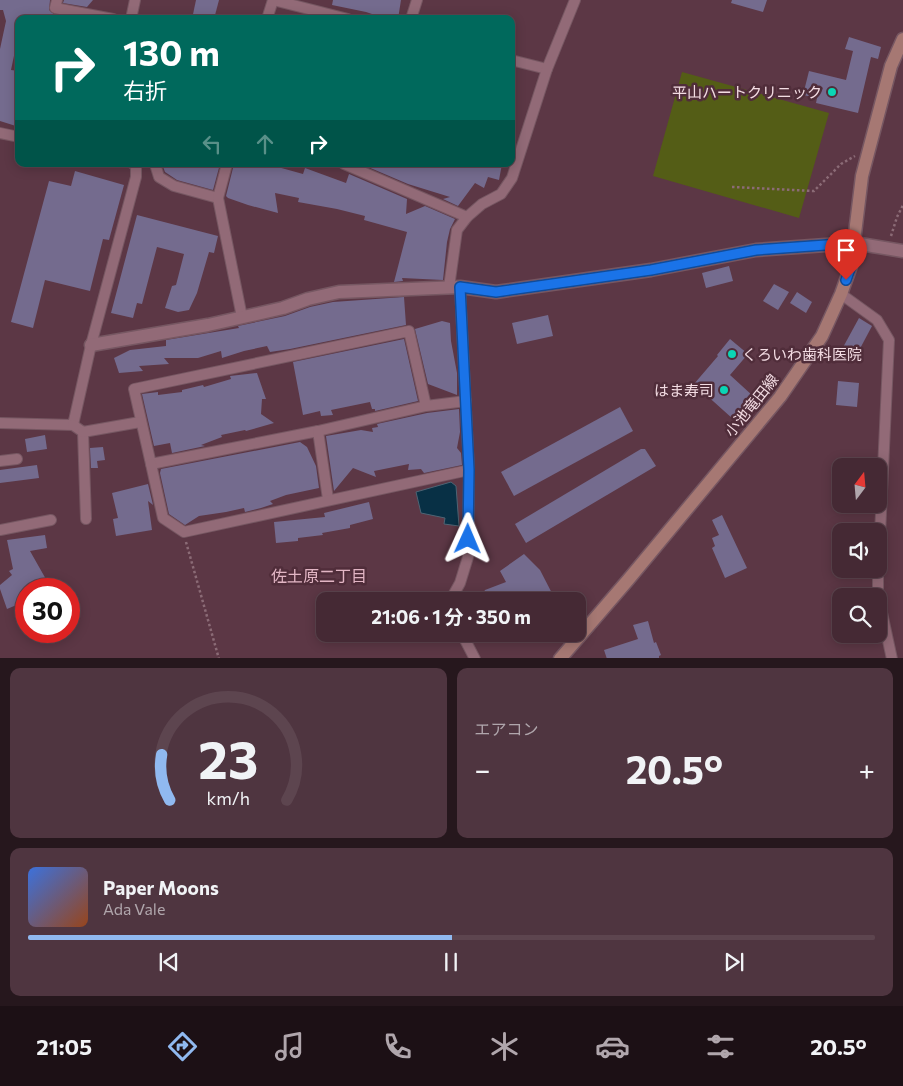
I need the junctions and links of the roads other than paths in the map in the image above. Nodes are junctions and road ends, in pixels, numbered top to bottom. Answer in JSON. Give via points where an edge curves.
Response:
{"nodes":[{"id":1,"x":57,"y":0,"type":"edge"},
{"id":2,"x":135,"y":0,"type":"edge"},
{"id":3,"x":273,"y":0,"type":"edge"},
{"id":4,"x":417,"y":0,"type":"edge"},
{"id":5,"x":575,"y":0,"type":"edge"},
{"id":6,"x":92,"y":15,"type":"edge"},
{"id":7,"x":132,"y":15,"type":"edge"},
{"id":8,"x":268,"y":15,"type":"edge"},
{"id":9,"x":332,"y":15,"type":"edge"},
{"id":10,"x":412,"y":15,"type":"edge"},
{"id":11,"x":903,"y":39,"type":"edge"},
{"id":12,"x":515,"y":61,"type":"edge"},
{"id":13,"x":547,"y":69,"type":"junction"},
{"id":14,"x":0,"y":133,"type":"edge"},
{"id":15,"x":15,"y":136,"type":"edge"},
{"id":16,"x":515,"y":151,"type":"edge"},
{"id":17,"x":136,"y":167,"type":"edge"},
{"id":18,"x":156,"y":167,"type":"edge"},
{"id":19,"x":226,"y":167,"type":"edge"},
{"id":20,"x":351,"y":167,"type":"edge"},
{"id":21,"x":513,"y":167,"type":"edge"},
{"id":22,"x":218,"y":198,"type":"junction"},
{"id":23,"x":467,"y":217,"type":"junction"},
{"id":24,"x":854,"y":243,"type":"junction"},
{"id":25,"x":903,"y":251,"type":"edge"},
{"id":26,"x":455,"y":287,"type":"junction"},
{"id":27,"x":841,"y":294,"type":"junction"},
{"id":28,"x":242,"y":317,"type":"junction"},
{"id":29,"x":91,"y":345,"type":"junction"},
{"id":30,"x":466,"y":401,"type":"junction"},
{"id":31,"x":426,"y":406,"type":"junction"},
{"id":32,"x":140,"y":422,"type":"junction"},
{"id":33,"x":0,"y":423,"type":"edge"},
{"id":34,"x":73,"y":425,"type":"junction"},
{"id":35,"x":318,"y":431,"type":"junction"},
{"id":36,"x":82,"y":432,"type":"junction"},
{"id":37,"x":17,"y":459,"type":"dead end"},
{"id":38,"x":0,"y":461,"type":"edge"},
{"id":39,"x":151,"y":464,"type":"junction"},
{"id":40,"x":469,"y":470,"type":"junction"},
{"id":41,"x":328,"y":499,"type":"junction"},
{"id":42,"x":51,"y":520,"type":"dead end"},
{"id":43,"x":86,"y":520,"type":"dead end"},
{"id":44,"x":881,"y":523,"type":"edge"},
{"id":45,"x":0,"y":530,"type":"edge"},
{"id":46,"x":455,"y":592,"type":"edge"},
{"id":47,"x":887,"y":637,"type":"edge"},
{"id":48,"x":466,"y":642,"type":"edge"},
{"id":49,"x":475,"y":658,"type":"edge"},
{"id":50,"x":560,"y":658,"type":"edge"},
{"id":51,"x":892,"y":658,"type":"edge"}],
"edges":[{"from":1,"to":6,"type":"street","via":[[55,8]]},
{"from":2,"to":7,"type":"street"},
{"from":3,"to":8,"type":"street"},
{"from":3,"to":9,"type":"street"},
{"from":4,"to":10,"type":"street"},
{"from":5,"to":13,"type":"street"},
{"from":11,"to":24,"type":"main road","name":"小池竜田線","via":[[891,66],[862,176]]},
{"from":12,"to":13,"type":"street"},
{"from":13,"to":16,"type":"street"},
{"from":14,"to":15,"type":"street"},
{"from":17,"to":29,"type":"street"},
{"from":18,"to":22,"type":"street","via":[[159,177],[174,186]]},
{"from":19,"to":22,"type":"street"},
{"from":20,"to":23,"type":"street"},
{"from":21,"to":23,"type":"street","via":[[512,178],[501,194]]},
{"from":22,"to":28,"type":"street"},
{"from":23,"to":26,"type":"street","via":[[457,230]]},
{"from":24,"to":25,"type":"street"},
{"from":24,"to":26,"type":"street","via":[[756,250],[651,270],[496,292]]},
{"from":24,"to":27,"type":"main road","name":"小池竜田線","via":[[851,266]]},
{"from":26,"to":28,"type":"street","via":[[339,292]]},
{"from":26,"to":30,"type":"street"},
{"from":27,"to":44,"type":"street","via":[[877,320],[889,340]]},
{"from":27,"to":50,"type":"main road","name":"小池竜田線","via":[[822,336],[780,398]]},
{"from":28,"to":29,"type":"street"},
{"from":29,"to":34,"type":"street"},
{"from":30,"to":31,"type":"street"},
{"from":30,"to":40,"type":"street"},
{"from":31,"to":32,"type":"street","via":[[408,331],[134,389]]},
{"from":31,"to":35,"type":"street"},
{"from":32,"to":36,"type":"street"},
{"from":32,"to":39,"type":"street"},
{"from":33,"to":34,"type":"street"},
{"from":34,"to":36,"type":"street"},
{"from":35,"to":39,"type":"street"},
{"from":35,"to":41,"type":"street"},
{"from":36,"to":43,"type":"street"},
{"from":37,"to":38,"type":"street"},
{"from":39,"to":41,"type":"street","via":[[163,518],[184,532]]},
{"from":40,"to":41,"type":"street"},
{"from":40,"to":46,"type":"street","via":[[468,557]]},
{"from":42,"to":45,"type":"street"},
{"from":47,"to":51,"type":"street"},
{"from":48,"to":49,"type":"street"}]}
